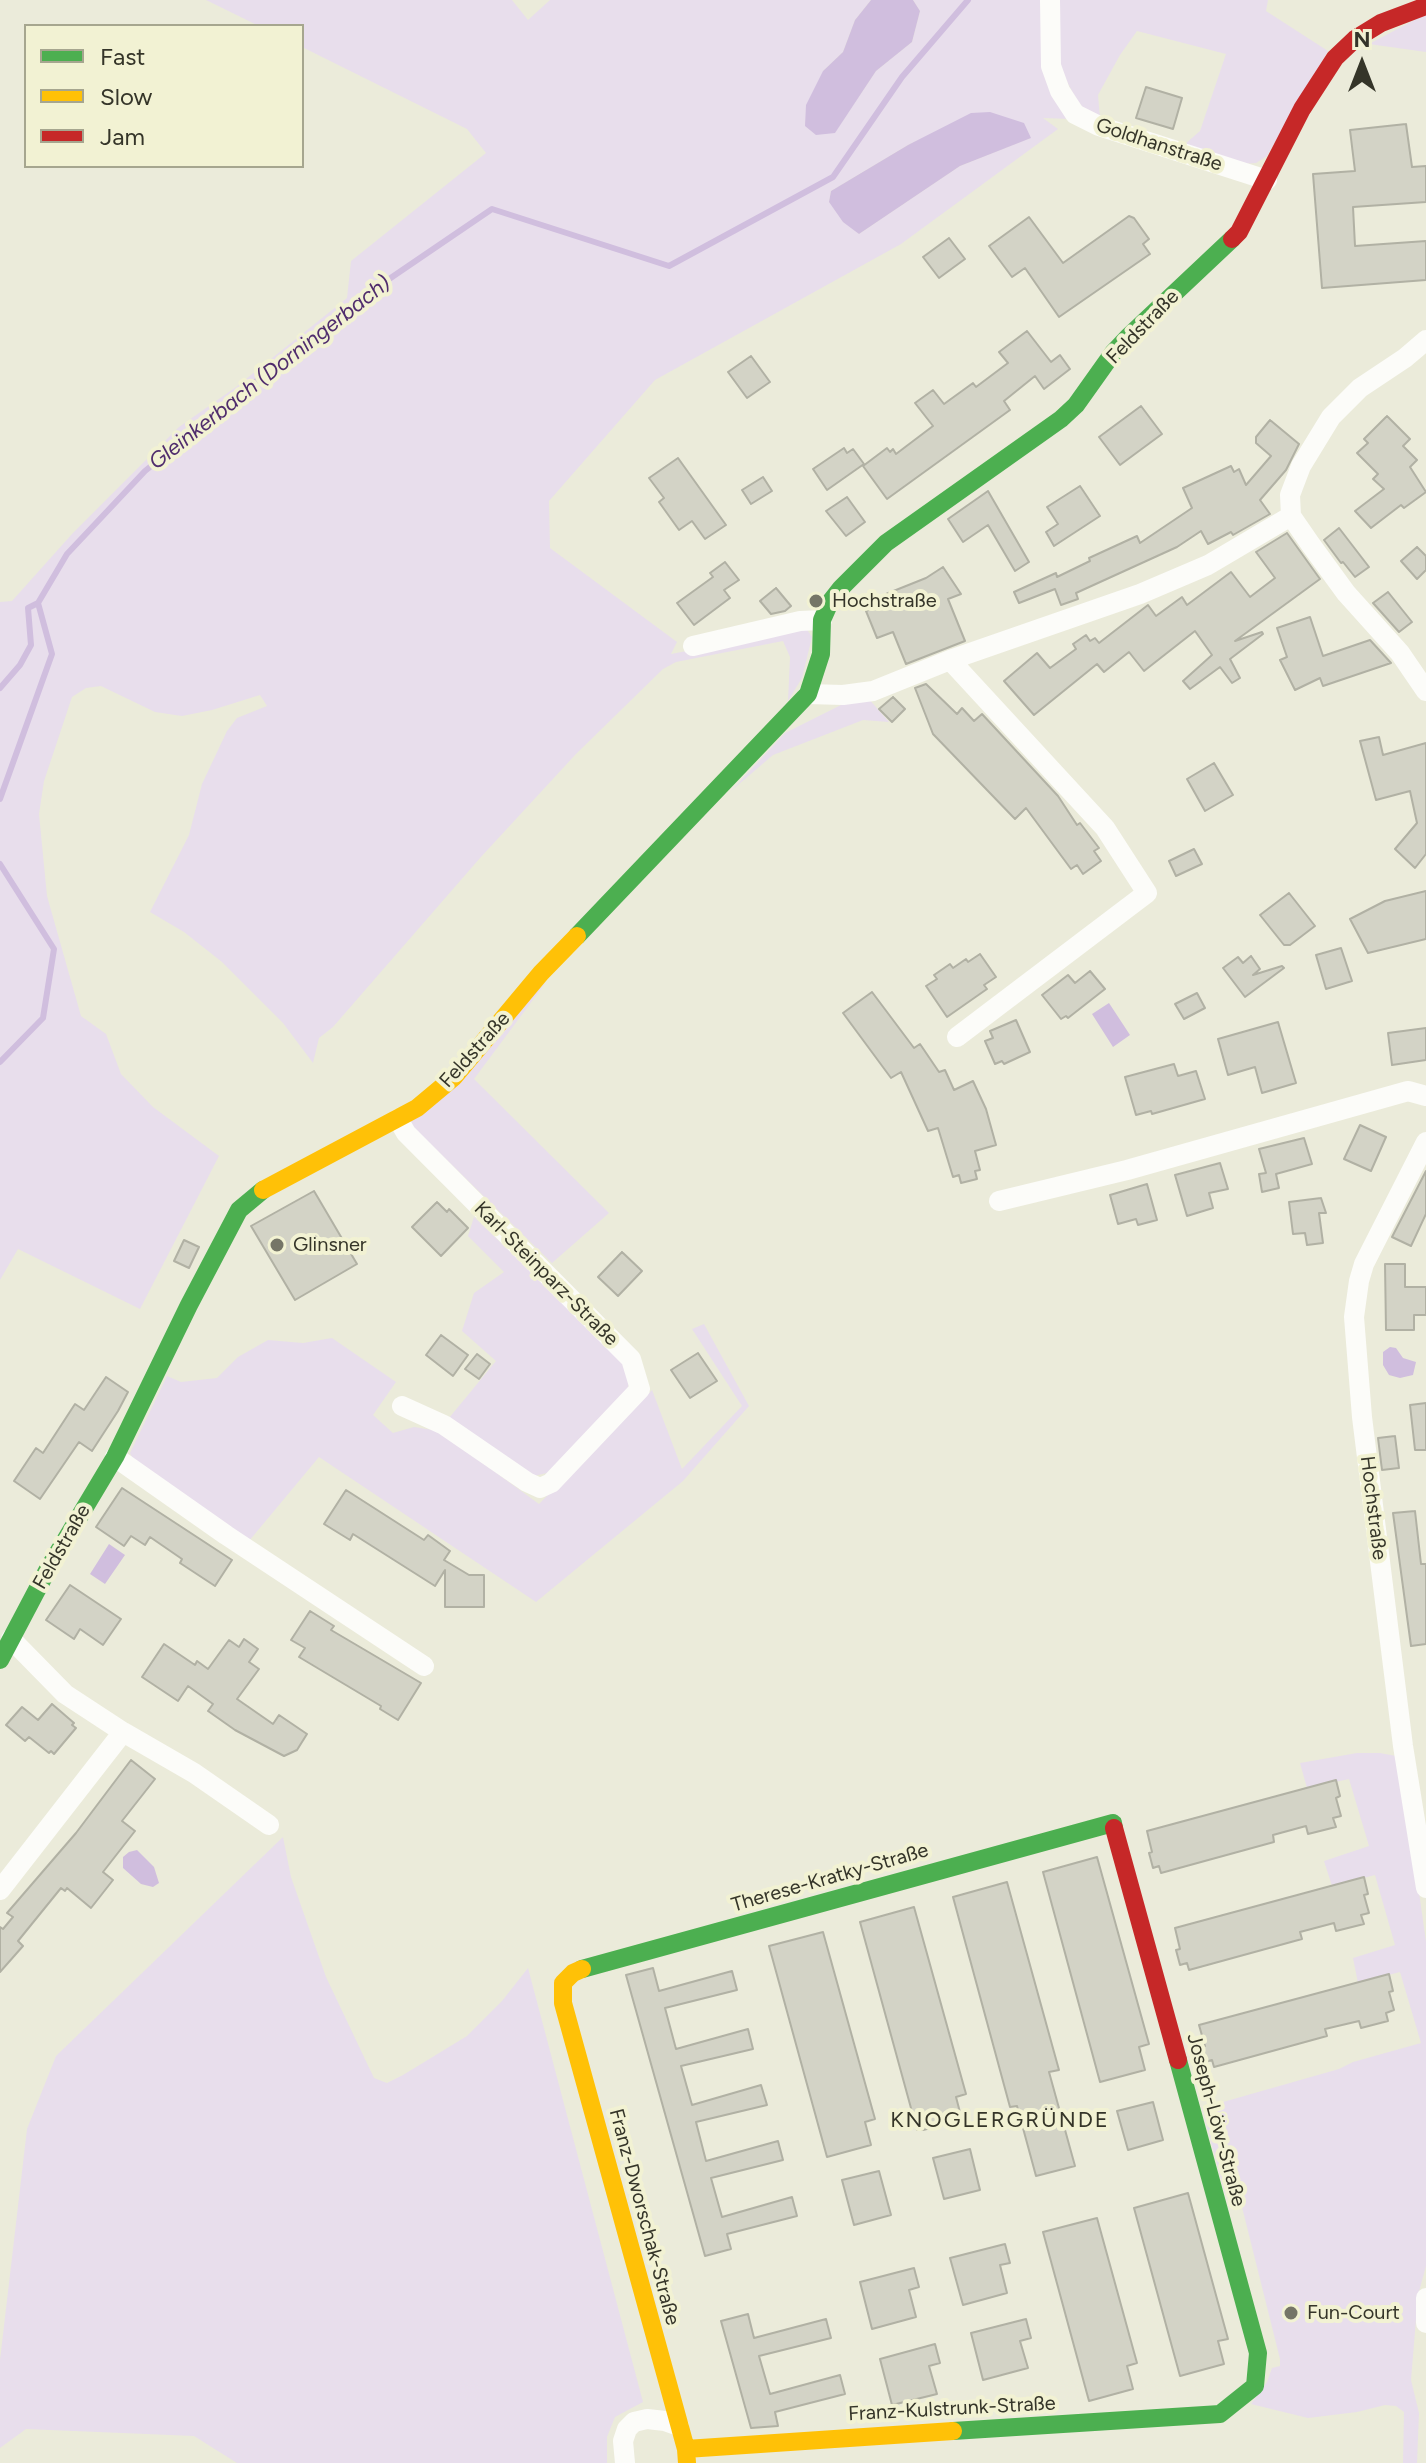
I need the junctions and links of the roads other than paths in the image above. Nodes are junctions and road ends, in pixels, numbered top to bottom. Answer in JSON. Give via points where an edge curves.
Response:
{"nodes":[{"id":1,"x":1050,"y":0,"type":"edge"},
{"id":2,"x":1426,"y":6,"type":"edge"},
{"id":3,"x":1267,"y":180,"type":"junction"},
{"id":4,"x":1426,"y":340,"type":"edge"},
{"id":5,"x":1291,"y":516,"type":"junction"},
{"id":6,"x":822,"y":620,"type":"junction"},
{"id":7,"x":693,"y":646,"type":"dead end"},
{"id":8,"x":950,"y":660,"type":"junction"},
{"id":9,"x":1426,"y":691,"type":"edge"},
{"id":10,"x":808,"y":694,"type":"junction"},
{"id":11,"x":957,"y":1037,"type":"dead end"},
{"id":12,"x":1426,"y":1096,"type":"edge"},
{"id":13,"x":398,"y":1119,"type":"junction"},
{"id":14,"x":1426,"y":1142,"type":"edge"},
{"id":15,"x":999,"y":1201,"type":"dead end"},
{"id":16,"x":402,"y":1406,"type":"dead end"},
{"id":17,"x":115,"y":1457,"type":"junction"},
{"id":18,"x":11,"y":1639,"type":"junction"},
{"id":19,"x":0,"y":1660,"type":"edge"},
{"id":20,"x":424,"y":1666,"type":"dead end"},
{"id":21,"x":123,"y":1732,"type":"junction"},
{"id":22,"x":1113,"y":1823,"type":"joint"},
{"id":23,"x":269,"y":1825,"type":"dead end"},
{"id":24,"x":1426,"y":1888,"type":"edge"},
{"id":25,"x":0,"y":1890,"type":"edge"},
{"id":26,"x":563,"y":1983,"type":"joint"},
{"id":27,"x":1426,"y":2298,"type":"edge"},
{"id":28,"x":1426,"y":2323,"type":"edge"},
{"id":29,"x":1220,"y":2414,"type":"joint"},
{"id":30,"x":679,"y":2426,"type":"junction"},
{"id":31,"x":686,"y":2456,"type":"edge"},
{"id":32,"x":625,"y":2463,"type":"edge"}],
"edges":[{"from":1,"to":3,"type":"street","name":"Goldhanstraße","via":[[1051,66],[1075,114]]},
{"from":2,"to":3,"type":"street","name":"Feldstraße","via":[[1381,23],[1335,58]]},
{"from":3,"to":6,"type":"street","name":"Feldstraße","via":[[1239,232],[1129,336],[1076,405],[886,543],[841,588]]},
{"from":4,"to":5,"type":"street","via":[[1360,388],[1331,417],[1293,482]]},
{"from":5,"to":8,"type":"street","via":[[1182,577]]},
{"from":5,"to":9,"type":"street"},
{"from":6,"to":7,"type":"street"},
{"from":6,"to":10,"type":"street","name":"Feldstraße","via":[[821,654]]},
{"from":8,"to":10,"type":"street","via":[[873,691]]},
{"from":8,"to":11,"type":"street","via":[[1105,828],[1147,893]]},
{"from":10,"to":13,"type":"street","name":"Feldstraße","via":[[541,973],[454,1077]]},
{"from":12,"to":15,"type":"street","via":[[1408,1091]]},
{"from":13,"to":16,"type":"street","name":"Karl-Steinparz-Straße","via":[[406,1133],[631,1359],[640,1389],[551,1483],[540,1488],[444,1425]]},
{"from":13,"to":17,"type":"street","name":"Feldstraße","via":[[272,1184],[239,1210]]},
{"from":14,"to":24,"type":"street","name":"Hochstraße","via":[[1364,1264],[1354,1317],[1401,1732]]},
{"from":17,"to":18,"type":"street","name":"Feldstraße"},
{"from":17,"to":20,"type":"street"},
{"from":18,"to":19,"type":"street","name":"Feldstraße"},
{"from":18,"to":21,"type":"street","via":[[65,1694]]},
{"from":21,"to":23,"type":"street"},
{"from":21,"to":25,"type":"street"},
{"from":22,"to":26,"type":"street","name":"Therese-Kratky-Straße","via":[[591,1965]]},
{"from":22,"to":29,"type":"street","name":"Joseph-Löw-Straße","via":[[1258,2353],[1255,2386]]},
{"from":26,"to":30,"type":"street","name":"Franz-Dworschak-Straße","via":[[563,2003]]},
{"from":27,"to":28,"type":"street"},
{"from":29,"to":31,"type":"street","name":"Franz-Kulstrunk-Straße"},
{"from":30,"to":31,"type":"street","name":"Franz-Dworschak-Straße"},
{"from":30,"to":32,"type":"street","via":[[647,2419],[634,2422],[623,2441]]}]}
